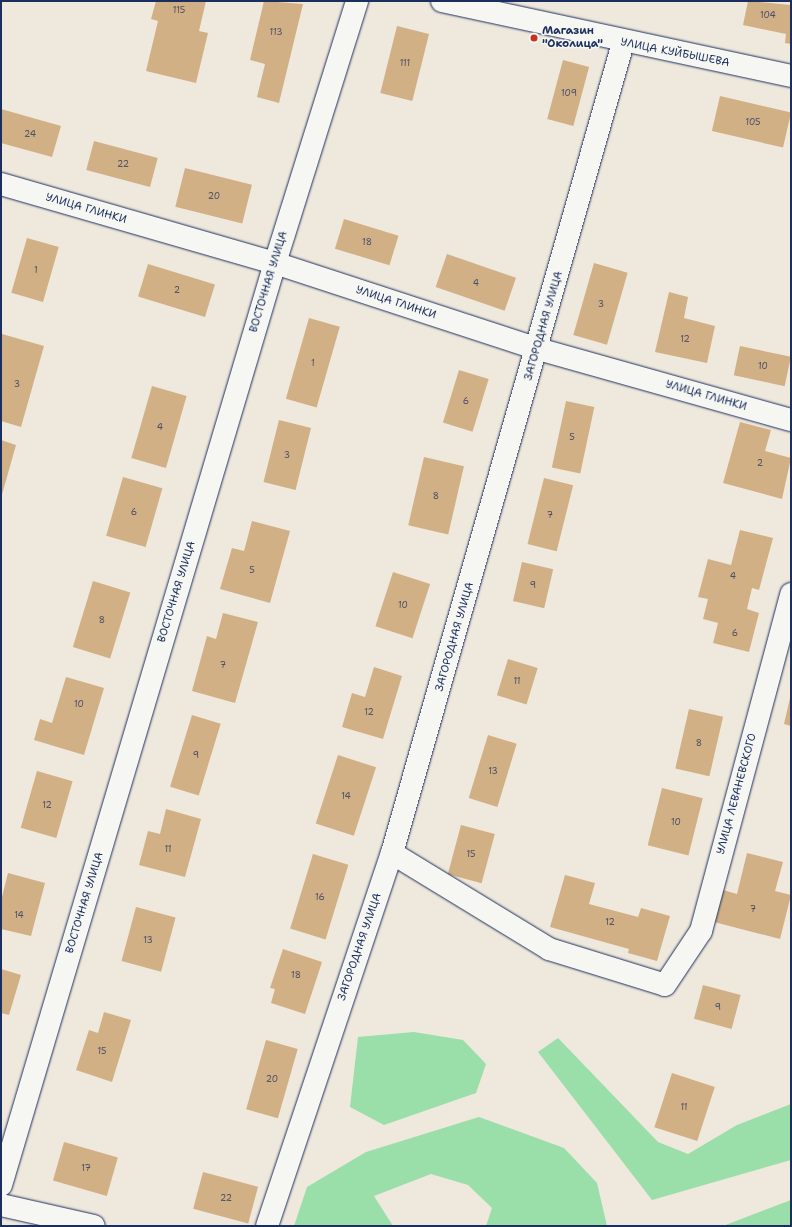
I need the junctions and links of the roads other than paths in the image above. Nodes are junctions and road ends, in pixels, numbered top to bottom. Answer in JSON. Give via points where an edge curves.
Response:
{"nodes":[{"id":1,"x":357,"y":1,"type":"edge"},
{"id":2,"x":442,"y":1,"type":"edge"},
{"id":3,"x":513,"y":9,"type":"edge"},
{"id":4,"x":623,"y":43,"type":"junction"},
{"id":5,"x":791,"y":76,"type":"edge"},
{"id":6,"x":2,"y":187,"type":"edge"},
{"id":7,"x":275,"y":263,"type":"junction"},
{"id":8,"x":538,"y":349,"type":"junction"},
{"id":9,"x":791,"y":420,"type":"edge"},
{"id":10,"x":791,"y":594,"type":"edge"},
{"id":11,"x":392,"y":853,"type":"junction"},
{"id":12,"x":1,"y":1184,"type":"edge"},
{"id":13,"x":1,"y":1206,"type":"edge"},
{"id":14,"x":94,"y":1226,"type":"edge"},
{"id":15,"x":267,"y":1226,"type":"edge"}],
"edges":[{"from":1,"to":7,"type":"street","name":"ВОСТОЧНАЯ УЛИЦА"},
{"from":2,"to":3,"type":"street","name":"УЛИЦА КУЙБЫШЕВА"},
{"from":3,"to":4,"type":"street","name":"УЛИЦА КУЙБЫШЕВА"},
{"from":4,"to":5,"type":"street","name":"УЛИЦА КУЙБЫШЕВА"},
{"from":4,"to":8,"type":"street","name":"ЗАГОРОДНАЯ УЛИЦА"},
{"from":6,"to":7,"type":"street","name":"УЛИЦА ГЛИНКИ"},
{"from":7,"to":8,"type":"street","name":"УЛИЦА ГЛИНКИ"},
{"from":7,"to":12,"type":"street","name":"ВОСТОЧНАЯ УЛИЦА"},
{"from":8,"to":9,"type":"street","name":"УЛИЦА ГЛИНКИ"},
{"from":8,"to":11,"type":"street","name":"ЗАГОРОДНАЯ УЛИЦА"},
{"from":10,"to":11,"type":"street","name":"УЛИЦА ЛЕВАНЕВСКОГО","via":[[700,931],[665,985],[549,949]]},
{"from":11,"to":15,"type":"street","name":"ЗАГОРОДНАЯ УЛИЦА"},
{"from":13,"to":14,"type":"street"}]}
